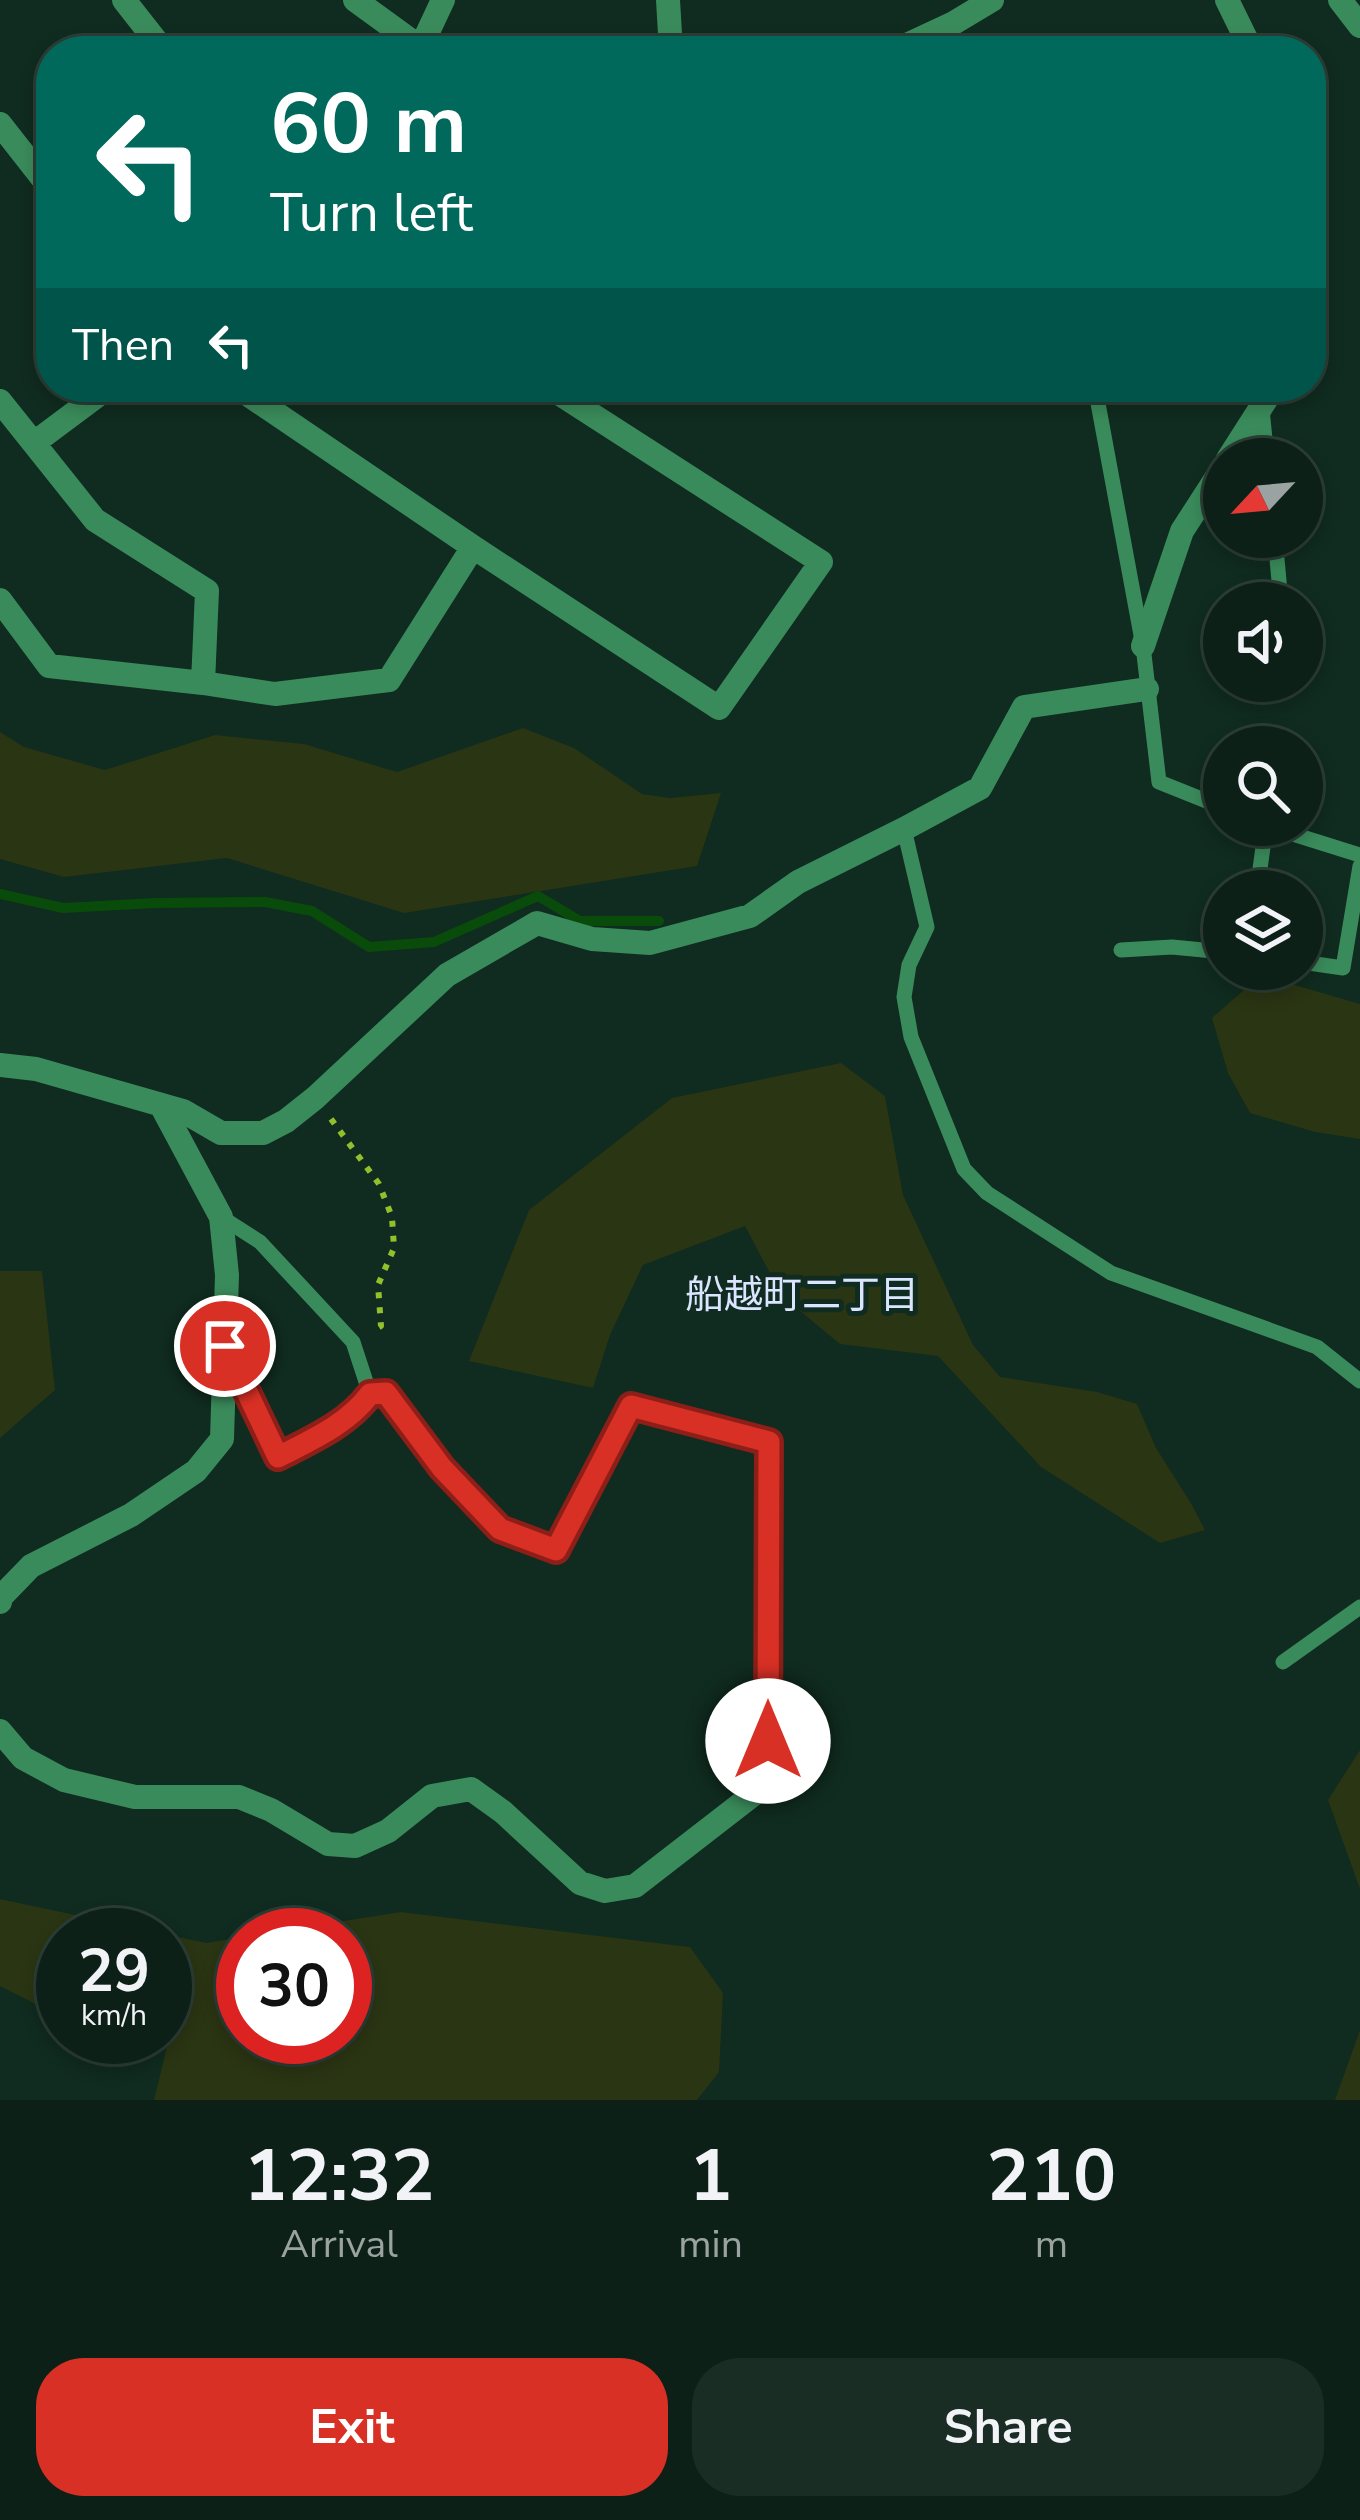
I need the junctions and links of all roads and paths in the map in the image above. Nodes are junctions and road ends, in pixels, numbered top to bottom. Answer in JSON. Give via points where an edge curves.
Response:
{"nodes":[{"id":1,"x":124,"y":0,"type":"edge"},
{"id":2,"x":355,"y":0,"type":"edge"},
{"id":3,"x":443,"y":0,"type":"edge"},
{"id":4,"x":668,"y":0,"type":"edge"},
{"id":5,"x":992,"y":0,"type":"edge"},
{"id":6,"x":1227,"y":0,"type":"edge"},
{"id":7,"x":1340,"y":0,"type":"edge"},
{"id":8,"x":1360,"y":26,"type":"edge"},
{"id":9,"x":152,"y":36,"type":"edge"},
{"id":10,"x":402,"y":36,"type":"edge"},
{"id":11,"x":426,"y":36,"type":"edge"},
{"id":12,"x":670,"y":36,"type":"edge"},
{"id":13,"x":926,"y":36,"type":"edge"},
{"id":14,"x":1245,"y":36,"type":"edge"},
{"id":15,"x":0,"y":124,"type":"edge"},
{"id":16,"x":36,"y":170,"type":"edge"},
{"id":17,"x":0,"y":401,"type":"edge"},
{"id":18,"x":89,"y":402,"type":"edge"},
{"id":19,"x":259,"y":402,"type":"edge"},
{"id":20,"x":572,"y":402,"type":"edge"},
{"id":21,"x":1098,"y":402,"type":"edge"},
{"id":22,"x":1265,"y":402,"type":"edge"},
{"id":23,"x":1268,"y":402,"type":"edge"},
{"id":24,"x":1242,"y":438,"type":"edge"},
{"id":25,"x":1267,"y":438,"type":"edge"},
{"id":26,"x":34,"y":443,"type":"junction"},
{"id":27,"x":1203,"y":498,"type":"edge"},
{"id":28,"x":473,"y":547,"type":"junction"},
{"id":29,"x":0,"y":600,"type":"edge"},
{"id":30,"x":1143,"y":646,"type":"junction"},
{"id":31,"x":203,"y":683,"type":"junction"},
{"id":32,"x":1148,"y":689,"type":"junction"},
{"id":33,"x":1203,"y":800,"type":"edge"},
{"id":34,"x":904,"y":829,"type":"junction"},
{"id":35,"x":1323,"y":843,"type":"edge"},
{"id":36,"x":1360,"y":855,"type":"edge"},
{"id":37,"x":1360,"y":866,"type":"edge"},
{"id":38,"x":1121,"y":950,"type":"dead end"},
{"id":39,"x":1203,"y":950,"type":"edge"},
{"id":40,"x":1351,"y":968,"type":"edge"},
{"id":41,"x":0,"y":1065,"type":"edge"},
{"id":42,"x":315,"y":1098,"type":"junction"},
{"id":43,"x":161,"y":1105,"type":"junction"},
{"id":44,"x":221,"y":1217,"type":"junction"},
{"id":45,"x":353,"y":1342,"type":"junction"},
{"id":46,"x":225,"y":1346,"type":"junction"},
{"id":47,"x":1360,"y":1382,"type":"edge"},
{"id":48,"x":370,"y":1394,"type":"junction"},
{"id":49,"x":0,"y":1602,"type":"edge"},
{"id":50,"x":1360,"y":1606,"type":"edge"},
{"id":51,"x":1283,"y":1662,"type":"dead end"},
{"id":52,"x":0,"y":1731,"type":"edge"}],
"edges":[{"from":1,"to":9,"type":"street"},
{"from":2,"to":10,"type":"street"},
{"from":3,"to":11,"type":"street"},
{"from":4,"to":12,"type":"street"},
{"from":5,"to":13,"type":"street"},
{"from":6,"to":14,"type":"street"},
{"from":7,"to":8,"type":"street"},
{"from":15,"to":16,"type":"street"},
{"from":17,"to":26,"type":"street"},
{"from":18,"to":26,"type":"street"},
{"from":19,"to":28,"type":"street"},
{"from":20,"to":28,"type":"street","via":[[821,562],[718,708]]},
{"from":21,"to":30,"type":"lane"},
{"from":22,"to":24,"type":"street"},
{"from":23,"to":25,"type":"lane"},
{"from":26,"to":31,"type":"street","via":[[95,520],[207,591]]},
{"from":27,"to":30,"type":"street","via":[[1182,531]]},
{"from":28,"to":31,"type":"street","via":[[388,680],[275,694]]},
{"from":29,"to":31,"type":"street","via":[[49,666]]},
{"from":30,"to":32,"type":"lane"},
{"from":32,"to":33,"type":"lane","via":[[1159,782]]},
{"from":32,"to":34,"type":"street","via":[[1024,706],[980,788]]},
{"from":34,"to":42,"type":"street","via":[[750,916],[650,943],[592,939],[536,923],[447,975]]},
{"from":34,"to":47,"type":"lane","via":[[927,926],[904,997],[910,1037],[964,1169],[1111,1274],[1317,1347]]},
{"from":35,"to":36,"type":"lane"},
{"from":37,"to":40,"type":"lane"},
{"from":38,"to":39,"type":"lane"},
{"from":41,"to":43,"type":"street"},
{"from":42,"to":43,"type":"street","via":[[263,1133],[221,1133]]},
{"from":42,"to":45,"type":"path","via":[[379,1184],[392,1217],[394,1248],[378,1285],[381,1325]]},
{"from":43,"to":44,"type":"street"},
{"from":44,"to":45,"type":"lane","via":[[260,1241]]},
{"from":44,"to":46,"type":"street"},
{"from":45,"to":48,"type":"lane"},
{"from":46,"to":48,"type":"street","via":[[278,1457],[358,1410]]},
{"from":46,"to":49,"type":"street","via":[[222,1439],[196,1471],[31,1566]]},
{"from":48,"to":52,"type":"street","via":[[386,1393],[500,1529],[556,1550],[631,1406],[769,1442],[768,1783],[635,1886],[605,1891],[580,1883],[471,1789],[432,1796],[355,1846],[328,1844],[239,1797],[135,1797],[64,1780],[23,1758]]},
{"from":50,"to":51,"type":"lane"}]}
